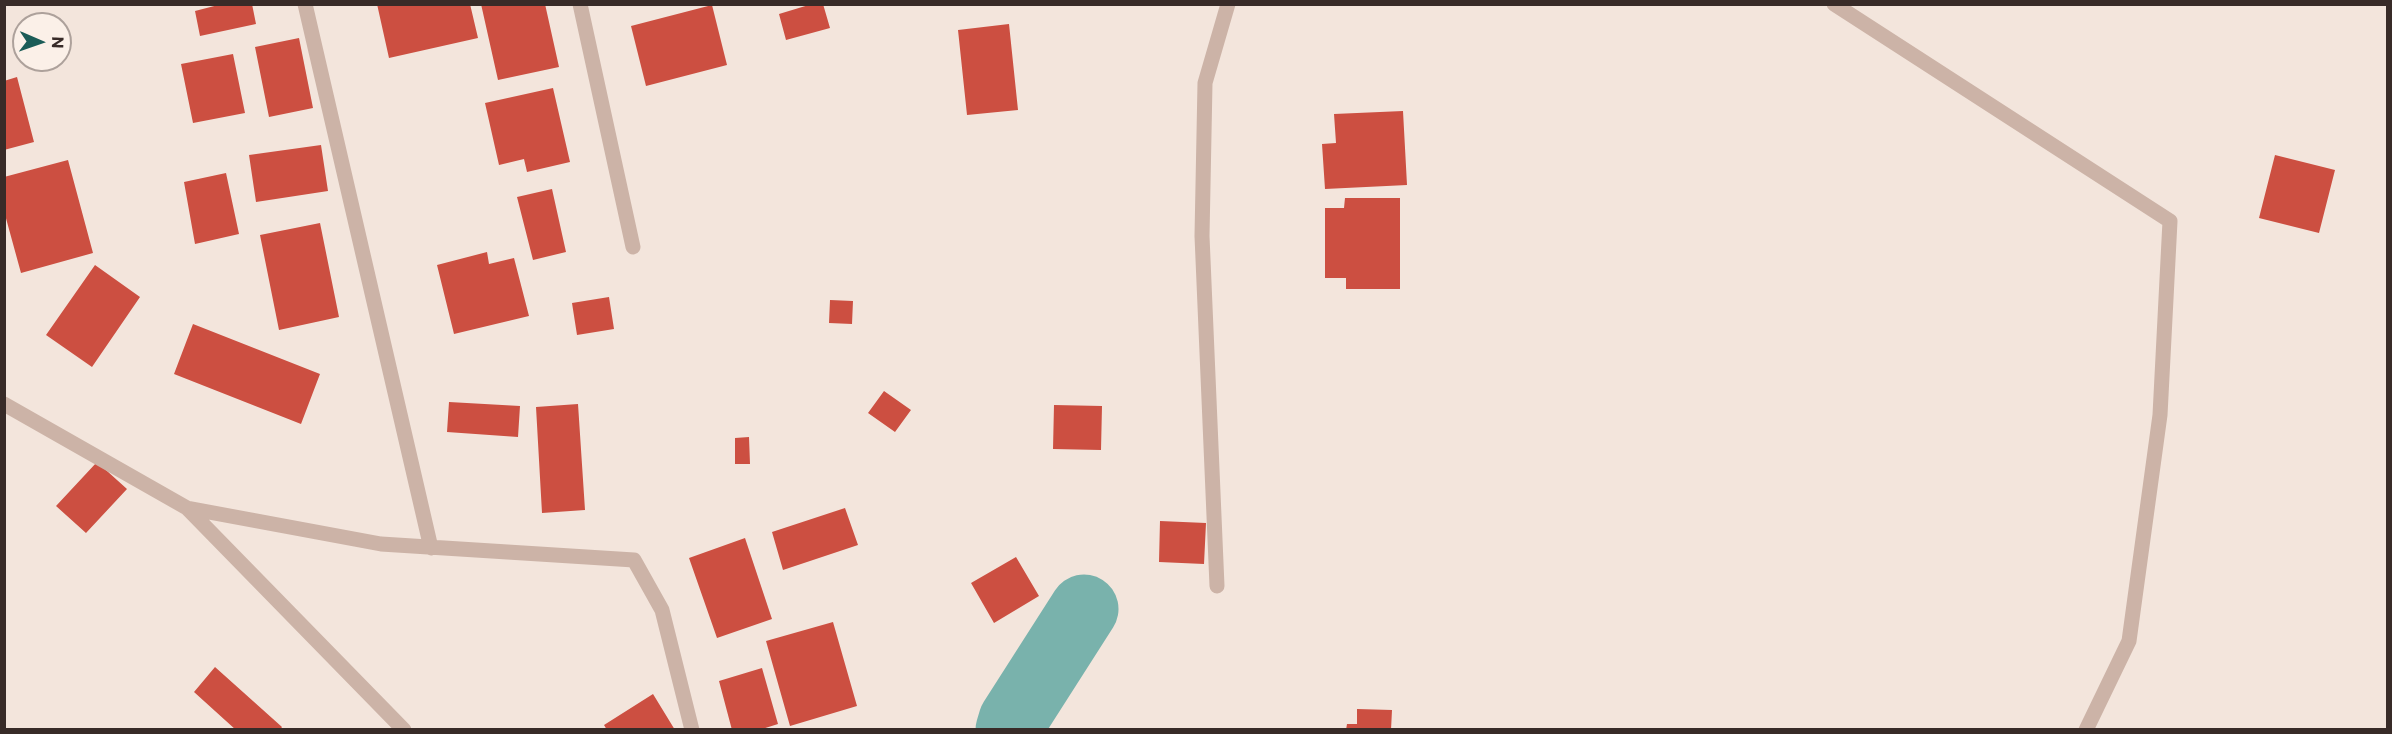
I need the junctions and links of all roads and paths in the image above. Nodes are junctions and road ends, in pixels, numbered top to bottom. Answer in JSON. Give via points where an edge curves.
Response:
{"nodes":[{"id":1,"x":305,"y":4,"type":"edge"},
{"id":2,"x":580,"y":4,"type":"edge"},
{"id":3,"x":1227,"y":4,"type":"edge"},
{"id":4,"x":1834,"y":4,"type":"edge"},
{"id":5,"x":633,"y":247,"type":"dead end"},
{"id":6,"x":4,"y":404,"type":"edge"},
{"id":7,"x":188,"y":508,"type":"junction"},
{"id":8,"x":431,"y":548,"type":"junction"},
{"id":9,"x":1217,"y":586,"type":"dead end"},
{"id":10,"x":404,"y":729,"type":"edge"},
{"id":11,"x":692,"y":729,"type":"edge"},
{"id":12,"x":2086,"y":729,"type":"edge"}],
"edges":[{"from":1,"to":8,"type":"street"},
{"from":2,"to":5,"type":"street"},
{"from":3,"to":9,"type":"street","via":[[1205,83],[1202,236]]},
{"from":4,"to":12,"type":"street","via":[[2170,221],[2160,415],[2129,641]]},
{"from":6,"to":7,"type":"street"},
{"from":7,"to":8,"type":"street","via":[[381,544]]},
{"from":7,"to":10,"type":"street"},
{"from":8,"to":11,"type":"street","via":[[634,560],[662,610]]}]}
